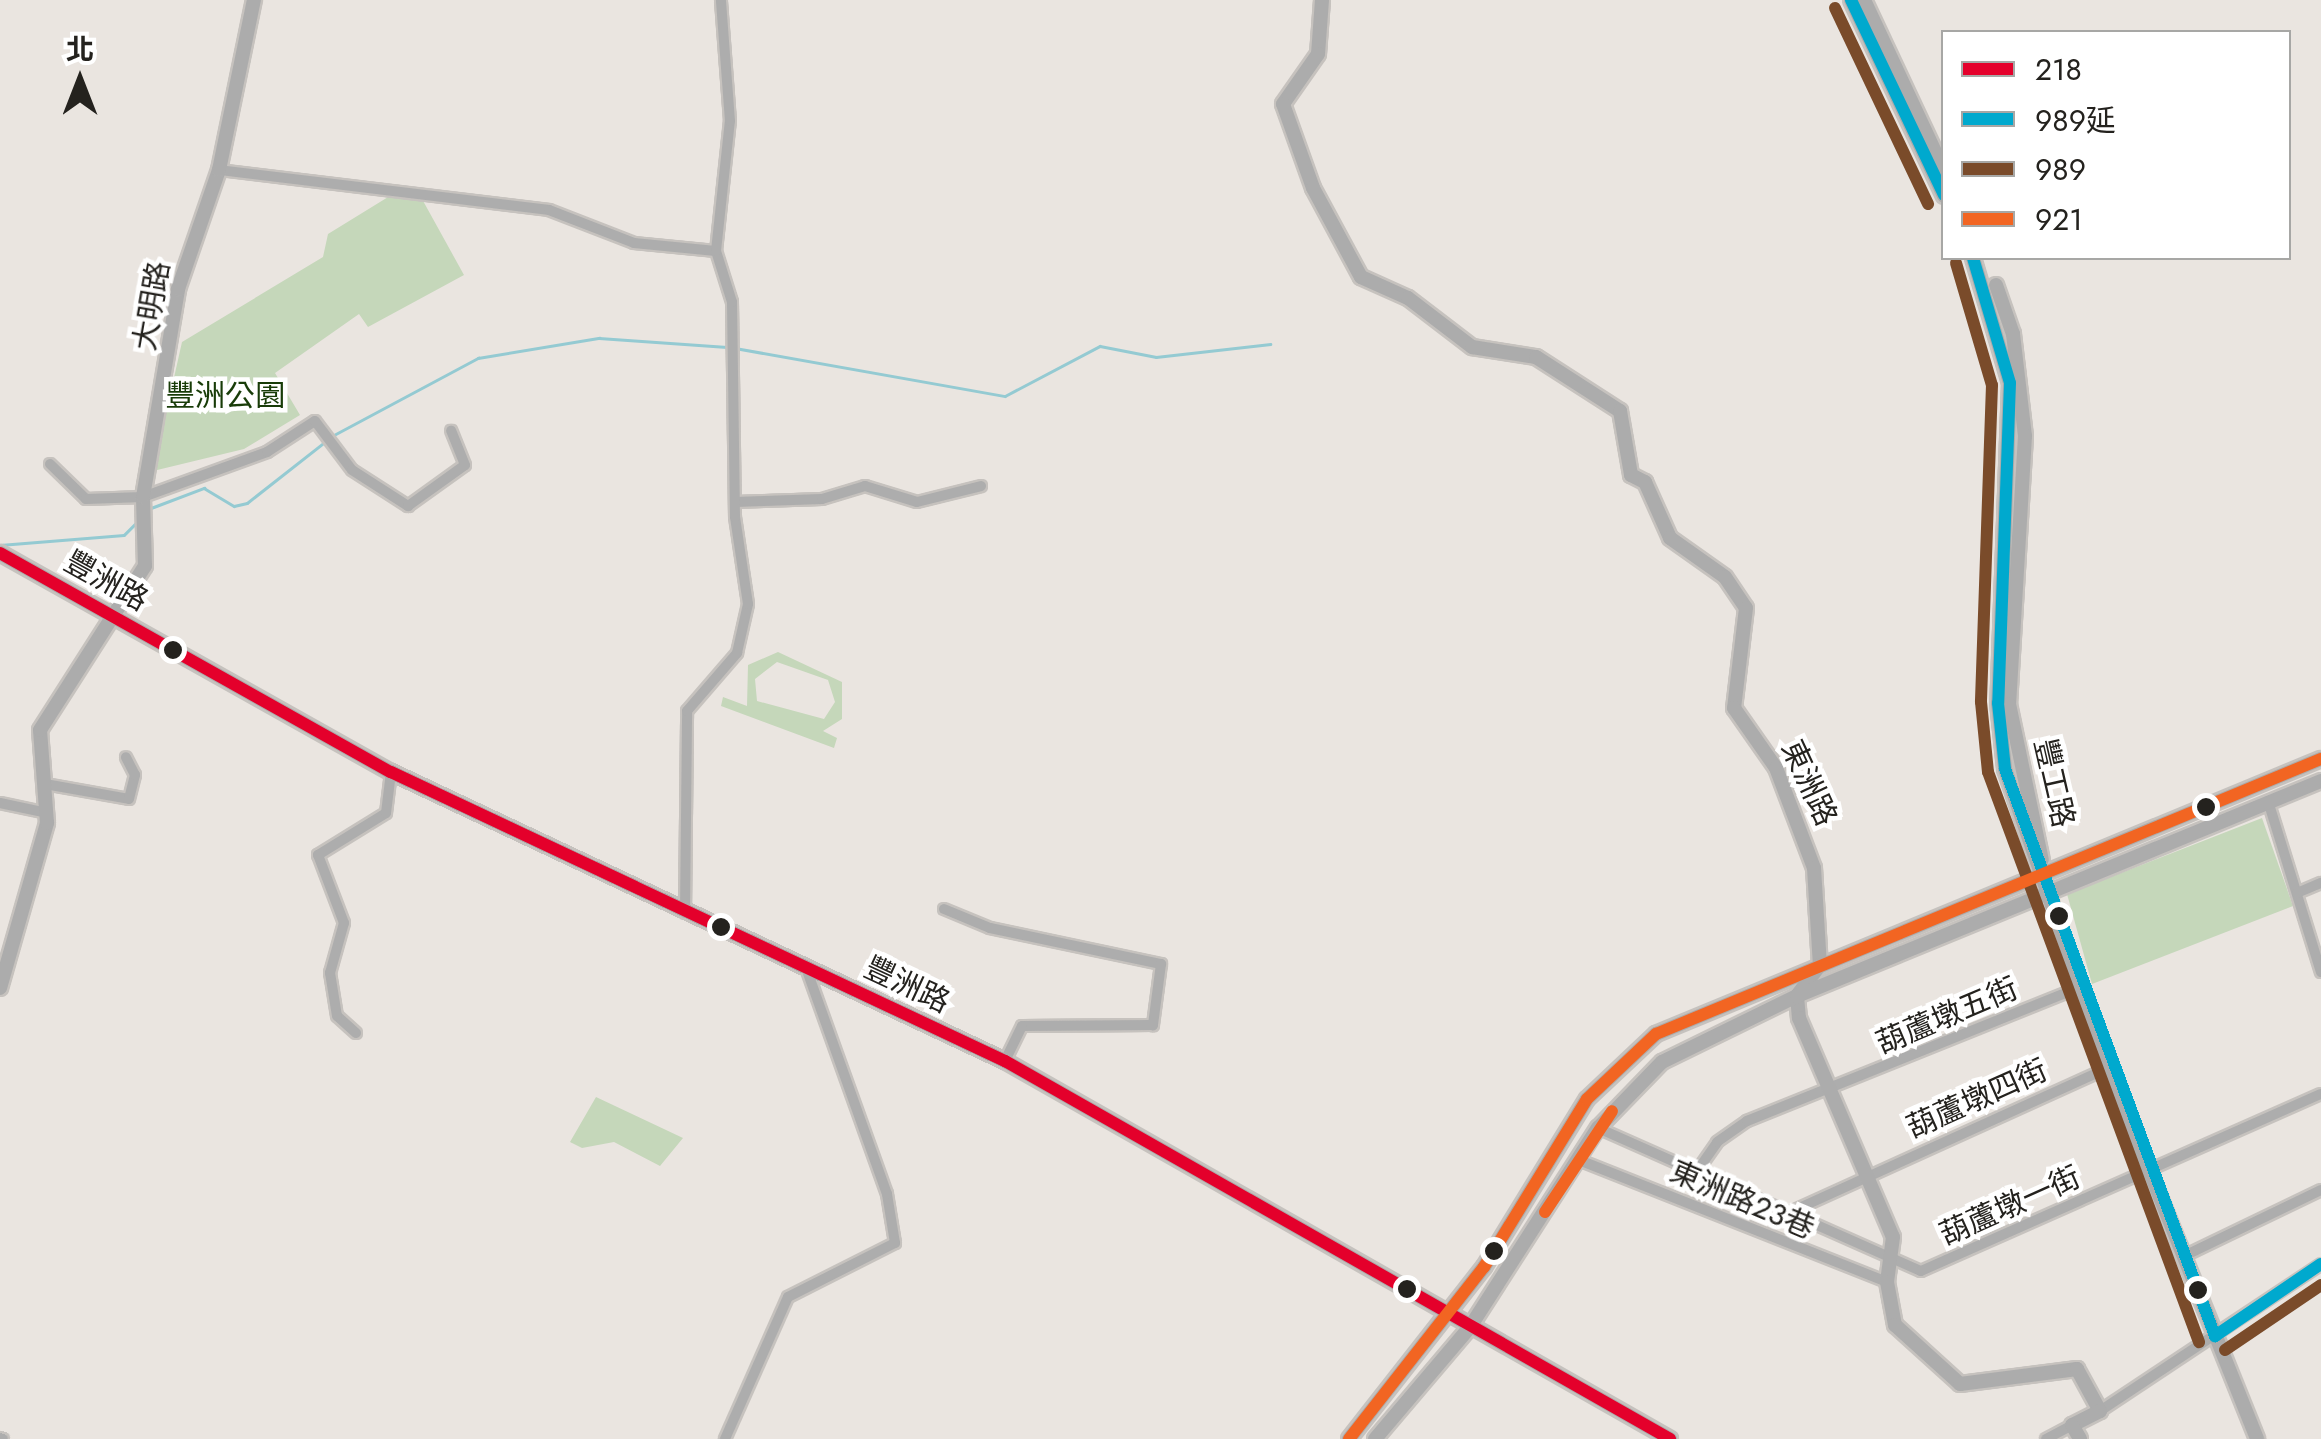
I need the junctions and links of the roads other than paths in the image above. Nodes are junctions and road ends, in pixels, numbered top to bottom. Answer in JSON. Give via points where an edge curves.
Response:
{"nodes":[{"id":1,"x":254,"y":0,"type":"edge"},
{"id":2,"x":721,"y":0,"type":"edge"},
{"id":3,"x":1322,"y":0,"type":"edge"},
{"id":4,"x":1851,"y":0,"type":"edge"},
{"id":5,"x":1864,"y":0,"type":"edge"},
{"id":6,"x":1941,"y":164,"type":"edge"},
{"id":7,"x":219,"y":170,"type":"junction"},
{"id":8,"x":1941,"y":190,"type":"edge"},
{"id":9,"x":716,"y":252,"type":"junction"},
{"id":10,"x":1974,"y":260,"type":"edge"},
{"id":11,"x":1985,"y":260,"type":"edge"},
{"id":12,"x":451,"y":430,"type":"dead end"},
{"id":13,"x":50,"y":464,"type":"dead end"},
{"id":14,"x":981,"y":486,"type":"dead end"},
{"id":15,"x":143,"y":498,"type":"junction"},
{"id":16,"x":735,"y":502,"type":"junction"},
{"id":17,"x":0,"y":553,"type":"edge"},
{"id":18,"x":112,"y":616,"type":"junction"},
{"id":19,"x":126,"y":757,"type":"dead end"},
{"id":20,"x":2321,"y":759,"type":"edge"},
{"id":21,"x":392,"y":772,"type":"junction"},
{"id":22,"x":2321,"y":781,"type":"edge"},
{"id":23,"x":45,"y":784,"type":"junction"},
{"id":24,"x":2268,"y":801,"type":"junction"},
{"id":25,"x":0,"y":803,"type":"edge"},
{"id":26,"x":48,"y":812,"type":"junction"},
{"id":27,"x":2043,"y":876,"type":"junction"},
{"id":28,"x":2321,"y":884,"type":"edge"},
{"id":29,"x":2297,"y":892,"type":"junction"},
{"id":30,"x":2049,"y":895,"type":"junction"},
{"id":31,"x":944,"y":908,"type":"dead end"},
{"id":32,"x":685,"y":912,"type":"junction"},
{"id":33,"x":4,"y":950,"type":"edge"},
{"id":34,"x":1820,"y":965,"type":"junction"},
{"id":35,"x":807,"y":971,"type":"junction"},
{"id":36,"x":2321,"y":972,"type":"edge"},
{"id":37,"x":2082,"y":986,"type":"junction"},
{"id":38,"x":0,"y":988,"type":"edge"},
{"id":39,"x":1797,"y":996,"type":"junction"},
{"id":40,"x":356,"y":1033,"type":"dead end"},
{"id":41,"x":1005,"y":1062,"type":"junction"},
{"id":42,"x":2108,"y":1068,"type":"junction"},
{"id":43,"x":1832,"y":1092,"type":"junction"},
{"id":44,"x":2321,"y":1094,"type":"edge"},
{"id":45,"x":1598,"y":1128,"type":"junction"},
{"id":46,"x":1579,"y":1160,"type":"junction"},
{"id":47,"x":2149,"y":1170,"type":"junction"},
{"id":48,"x":1696,"y":1174,"type":"junction"},
{"id":49,"x":1866,"y":1175,"type":"junction"},
{"id":50,"x":2321,"y":1190,"type":"edge"},
{"id":51,"x":1786,"y":1214,"type":"junction"},
{"id":52,"x":2184,"y":1256,"type":"junction"},
{"id":53,"x":1889,"y":1259,"type":"junction"},
{"id":54,"x":2321,"y":1264,"type":"edge"},
{"id":55,"x":1887,"y":1282,"type":"junction"},
{"id":56,"x":1448,"y":1315,"type":"junction"},
{"id":57,"x":1470,"y":1327,"type":"junction"},
{"id":58,"x":2215,"y":1336,"type":"junction"},
{"id":59,"x":2100,"y":1411,"type":"junction"},
{"id":60,"x":2076,"y":1432,"type":"edge"},
{"id":61,"x":725,"y":1439,"type":"edge"},
{"id":62,"x":1349,"y":1439,"type":"edge"},
{"id":63,"x":1375,"y":1439,"type":"edge"},
{"id":64,"x":1670,"y":1439,"type":"edge"},
{"id":65,"x":2046,"y":1439,"type":"edge"},
{"id":66,"x":2256,"y":1439,"type":"edge"}],
"edges":[{"from":1,"to":7,"type":"street","name":"大明路"},
{"from":2,"to":9,"type":"street","via":[[730,121]]},
{"from":3,"to":34,"type":"street","name":"東洲路","via":[[1318,54],[1284,104],[1313,188],[1361,276],[1408,298],[1477,349],[1536,357],[1624,414],[1631,475],[1645,482],[1670,538],[1742,600],[1749,631],[1734,708],[1765,746],[1811,856]]},
{"from":4,"to":8,"type":"street"},
{"from":5,"to":6,"type":"street"},
{"from":7,"to":9,"type":"street","via":[[549,210],[634,243]]},
{"from":7,"to":15,"type":"street","name":"大明路","via":[[178,289]]},
{"from":9,"to":16,"type":"street","via":[[732,302]]},
{"from":10,"to":27,"type":"street","name":"豐工路","via":[[2010,383],[2000,739]]},
{"from":11,"to":27,"type":"street","name":"豐工路","via":[[2021,384],[2009,704]]},
{"from":12,"to":15,"type":"street","via":[[464,465],[408,506],[352,470],[315,420],[267,452]]},
{"from":13,"to":15,"type":"street","via":[[86,498]]},
{"from":14,"to":16,"type":"street","via":[[917,502],[865,486],[822,499]]},
{"from":15,"to":18,"type":"street","name":"大明路","via":[[145,566]]},
{"from":16,"to":32,"type":"street","via":[[746,632],[688,710]]},
{"from":17,"to":18,"type":"street","name":"豐洲路"},
{"from":18,"to":21,"type":"street","name":"豐洲路"},
{"from":18,"to":23,"type":"street","name":"大明路","via":[[40,730]]},
{"from":19,"to":23,"type":"street","via":[[135,774],[129,799]]},
{"from":20,"to":27,"type":"street"},
{"from":21,"to":32,"type":"street","name":"豐洲路"},
{"from":21,"to":40,"type":"street","via":[[386,812],[318,855],[344,923],[330,973],[337,1016]]},
{"from":22,"to":24,"type":"street"},
{"from":23,"to":26,"type":"street","name":"大明路"},
{"from":24,"to":29,"type":"street"},
{"from":24,"to":30,"type":"street"},
{"from":25,"to":26,"type":"street"},
{"from":26,"to":33,"type":"street"},
{"from":27,"to":30,"type":"street"},
{"from":27,"to":34,"type":"street"},
{"from":28,"to":29,"type":"street"},
{"from":29,"to":36,"type":"street"},
{"from":30,"to":37,"type":"street"},
{"from":30,"to":39,"type":"street"},
{"from":31,"to":41,"type":"street","via":[[990,928],[1161,964],[1153,1025],[1022,1026]]},
{"from":32,"to":35,"type":"street","name":"豐洲路"},
{"from":33,"to":38,"type":"street"},
{"from":34,"to":39,"type":"street"},
{"from":34,"to":56,"type":"street","via":[[1656,1034],[1606,1076]]},
{"from":35,"to":41,"type":"street","name":"豐洲路"},
{"from":35,"to":61,"type":"street","via":[[887,1194],[895,1243],[788,1296]]},
{"from":37,"to":42,"type":"street"},
{"from":37,"to":43,"type":"street","name":"葫蘆墩五街"},
{"from":39,"to":43,"type":"street"},
{"from":39,"to":45,"type":"street","via":[[1686,1045]]},
{"from":41,"to":56,"type":"street","name":"豐洲路"},
{"from":42,"to":47,"type":"street"},
{"from":42,"to":49,"type":"street","name":"葫蘆墩四街"},
{"from":43,"to":48,"type":"street","name":"葫蘆墩五街","via":[[1747,1121],[1717,1142]]},
{"from":43,"to":49,"type":"street"},
{"from":44,"to":47,"type":"street","name":"葫蘆墩一街"},
{"from":45,"to":46,"type":"street"},
{"from":45,"to":48,"type":"street","name":"葫蘆墩一街"},
{"from":46,"to":55,"type":"street","name":"東洲路23巷"},
{"from":46,"to":57,"type":"street"},
{"from":47,"to":52,"type":"street"},
{"from":47,"to":53,"type":"street","name":"葫蘆墩一街","via":[[1936,1266]]},
{"from":48,"to":51,"type":"street","name":"葫蘆墩一街"},
{"from":49,"to":51,"type":"street","name":"葫蘆墩四街"},
{"from":49,"to":53,"type":"street","via":[[1893,1236]]},
{"from":50,"to":52,"type":"street"},
{"from":51,"to":53,"type":"street","name":"葫蘆墩一街"},
{"from":52,"to":58,"type":"street"},
{"from":53,"to":55,"type":"street"},
{"from":54,"to":58,"type":"street"},
{"from":55,"to":59,"type":"street","via":[[1899,1332],[1949,1379],[1971,1385],[2073,1367]]},
{"from":56,"to":57,"type":"street","name":"豐洲路"},
{"from":56,"to":62,"type":"street"},
{"from":57,"to":63,"type":"street"},
{"from":57,"to":64,"type":"street","name":"豐洲路"},
{"from":58,"to":59,"type":"street"},
{"from":58,"to":66,"type":"street"},
{"from":59,"to":60,"type":"street"},
{"from":60,"to":65,"type":"street"}]}
